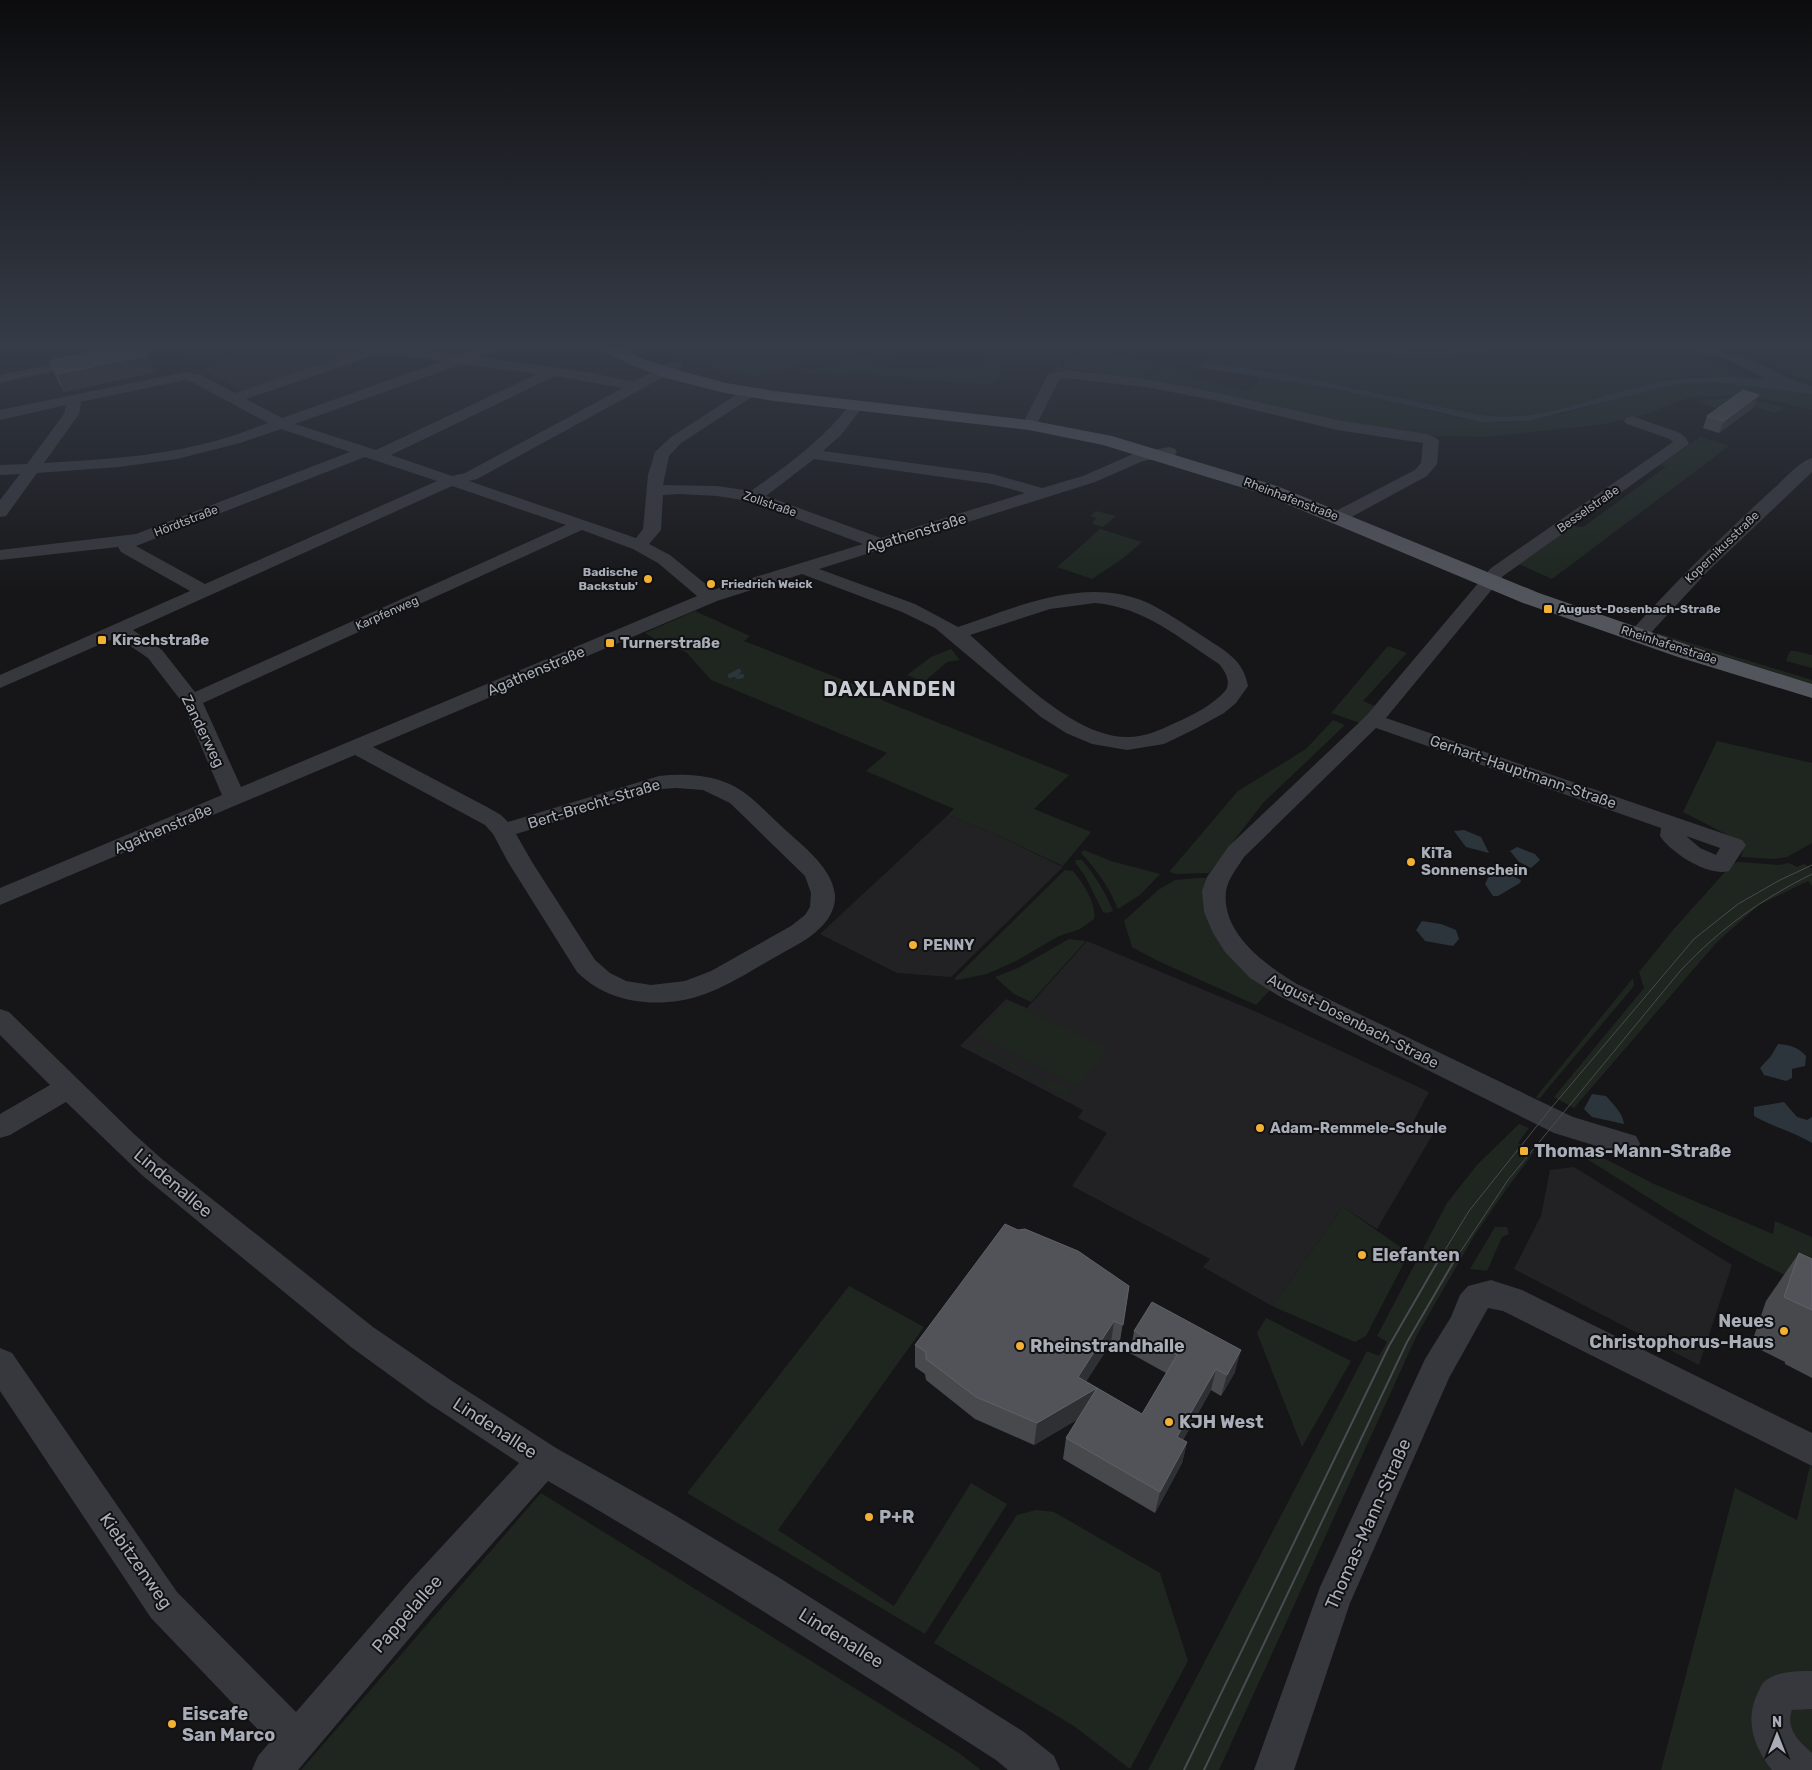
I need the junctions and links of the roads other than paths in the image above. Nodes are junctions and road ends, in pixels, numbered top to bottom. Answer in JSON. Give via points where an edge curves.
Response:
{"nodes":[{"id":1,"x":59,"y":430,"type":"edge"},
{"id":2,"x":265,"y":430,"type":"edge"},
{"id":3,"x":298,"y":430,"type":"edge"},
{"id":4,"x":424,"y":430,"type":"edge"},
{"id":5,"x":558,"y":430,"type":"edge"},
{"id":6,"x":692,"y":430,"type":"edge"},
{"id":7,"x":836,"y":430,"type":"edge"},
{"id":8,"x":1057,"y":430,"type":"edge"},
{"id":9,"x":1084,"y":430,"type":"edge"},
{"id":10,"x":1367,"y":430,"type":"edge"},
{"id":11,"x":1657,"y":430,"type":"edge"},
{"id":12,"x":1160,"y":453,"type":"junction"},
{"id":13,"x":370,"y":454,"type":"junction"},
{"id":14,"x":810,"y":454,"type":"junction"},
{"id":15,"x":1812,"y":463,"type":"edge"},
{"id":16,"x":33,"y":468,"type":"junction"},
{"id":17,"x":0,"y":470,"type":"edge"},
{"id":18,"x":451,"y":481,"type":"junction"},
{"id":19,"x":654,"y":490,"type":"junction"},
{"id":20,"x":1042,"y":494,"type":"junction"},
{"id":21,"x":754,"y":497,"type":"junction"},
{"id":22,"x":0,"y":512,"type":"edge"},
{"id":23,"x":1344,"y":514,"type":"junction"},
{"id":24,"x":582,"y":524,"type":"junction"},
{"id":25,"x":127,"y":541,"type":"junction"},
{"id":26,"x":880,"y":544,"type":"junction"},
{"id":27,"x":638,"y":545,"type":"junction"},
{"id":28,"x":0,"y":555,"type":"edge"},
{"id":29,"x":802,"y":568,"type":"junction"},
{"id":30,"x":1492,"y":576,"type":"junction"},
{"id":31,"x":204,"y":591,"type":"junction"},
{"id":32,"x":710,"y":597,"type":"junction"},
{"id":33,"x":120,"y":630,"type":"junction"},
{"id":34,"x":1642,"y":630,"type":"junction"},
{"id":35,"x":955,"y":634,"type":"junction"},
{"id":36,"x":0,"y":682,"type":"edge"},
{"id":37,"x":1807,"y":682,"type":"edge"},
{"id":38,"x":192,"y":701,"type":"junction"},
{"id":39,"x":1373,"y":720,"type":"junction"},
{"id":40,"x":356,"y":747,"type":"junction"},
{"id":41,"x":234,"y":798,"type":"junction"},
{"id":42,"x":1673,"y":824,"type":"dead end"},
{"id":43,"x":503,"y":831,"type":"junction"},
{"id":44,"x":0,"y":897,"type":"edge"},
{"id":45,"x":0,"y":1019,"type":"edge"},
{"id":46,"x":69,"y":1087,"type":"junction"},
{"id":47,"x":0,"y":1127,"type":"edge"},
{"id":48,"x":1626,"y":1144,"type":"dead end"},
{"id":49,"x":0,"y":1362,"type":"edge"},
{"id":50,"x":1812,"y":1450,"type":"edge"},
{"id":51,"x":544,"y":1460,"type":"junction"},
{"id":52,"x":1812,"y":1690,"type":"edge"},
{"id":53,"x":296,"y":1741,"type":"junction"},
{"id":54,"x":272,"y":1770,"type":"edge"},
{"id":55,"x":1040,"y":1770,"type":"edge"},
{"id":56,"x":1274,"y":1770,"type":"edge"},
{"id":57,"x":1801,"y":1770,"type":"edge"}],
"edges":[{"from":1,"to":16,"type":"street"},
{"from":2,"to":16,"type":"street","via":[[219,446],[173,456],[115,464]]},
{"from":3,"to":13,"type":"street"},
{"from":4,"to":13,"type":"street","name":"Hördtstraße"},
{"from":5,"to":18,"type":"street","via":[[471,476]]},
{"from":6,"to":19,"type":"street","via":[[670,444],[659,460]]},
{"from":7,"to":14,"type":"street"},
{"from":8,"to":12,"type":"main road","name":"Rheinhafenstraße"},
{"from":9,"to":12,"type":"main road","name":"Rheinhafenstraße"},
{"from":10,"to":23,"type":"street","via":[[1428,439],[1431,441],[1430,460],[1426,468],[1413,478]]},
{"from":11,"to":30,"type":"street","name":"Besselstraße","via":[[1675,436],[1681,444]]},
{"from":12,"to":20,"type":"street","name":"Agathenstraße","via":[[1139,457],[1109,472]]},
{"from":12,"to":23,"type":"main road","name":"Rheinhafenstraße"},
{"from":13,"to":18,"type":"street"},
{"from":13,"to":25,"type":"street","name":"Hördtstraße"},
{"from":14,"to":20,"type":"street","via":[[993,480]]},
{"from":14,"to":21,"type":"street"},
{"from":15,"to":34,"type":"street","name":"Kopernikusstraße","via":[[1710,557]]},
{"from":16,"to":17,"type":"street"},
{"from":16,"to":22,"type":"street"},
{"from":18,"to":24,"type":"street"},
{"from":18,"to":31,"type":"street"},
{"from":19,"to":21,"type":"street","name":"Zollstraße","via":[[714,490]]},
{"from":19,"to":27,"type":"street","via":[[652,530]]},
{"from":20,"to":26,"type":"street","name":"Agathenstraße"},
{"from":21,"to":26,"type":"street","name":"Zollstraße"},
{"from":23,"to":30,"type":"main road","name":"Rheinhafenstraße"},
{"from":24,"to":27,"type":"street"},
{"from":24,"to":38,"type":"street","name":"Karpfenweg"},
{"from":25,"to":28,"type":"street","name":"Hördtstraße"},
{"from":25,"to":31,"type":"street","via":[[127,548]]},
{"from":26,"to":29,"type":"street","name":"Agathenstraße"},
{"from":27,"to":32,"type":"street","via":[[664,559]]},
{"from":29,"to":32,"type":"street","name":"Agathenstraße"},
{"from":29,"to":35,"type":"street","via":[[922,614]]},
{"from":30,"to":34,"type":"main road","name":"Rheinhafenstraße"},
{"from":30,"to":39,"type":"street","name":"August-Dosenbach-Straße"},
{"from":31,"to":33,"type":"street"},
{"from":32,"to":40,"type":"street","name":"Agathenstraße"},
{"from":33,"to":36,"type":"street"},
{"from":33,"to":38,"type":"street","name":"Zanderweg","via":[[154,654]]},
{"from":34,"to":37,"type":"main road","name":"Rheinhafenstraße"},
{"from":35,"to":35,"type":"street","via":[[1060,722],[1086,735],[1112,741],[1144,741],[1174,732],[1229,700],[1238,686],[1236,673],[1226,660],[1138,606],[1113,598],[1087,596],[1066,599]]},
{"from":38,"to":41,"type":"street","name":"Zanderweg"},
{"from":39,"to":42,"type":"street","name":"Gerhart-Hauptmann-Straße"},
{"from":39,"to":48,"type":"street","name":"August-Dosenbach-Straße","via":[[1236,852],[1219,877],[1214,891],[1216,912],[1225,933],[1260,972],[1288,990],[1564,1125]]},
{"from":40,"to":41,"type":"street","name":"Agathenstraße"},
{"from":40,"to":43,"type":"street","name":"Bert-Brecht-Straße","via":[[479,812]]},
{"from":41,"to":44,"type":"street","name":"Agathenstraße"},
{"from":43,"to":43,"type":"street","name":"Bert-Brecht-Straße","via":[[586,966],[595,976],[624,990],[661,995],[698,987],[796,934],[815,919],[822,906],[822,885],[814,871],[738,798],[704,783],[659,783]]},
{"from":45,"to":46,"type":"street","name":"Lindenallee"},
{"from":46,"to":47,"type":"street"},
{"from":46,"to":51,"type":"street","name":"Lindenallee","via":[[153,1168],[362,1337]]},
{"from":49,"to":53,"type":"street","name":"Kiebitzenweg","via":[[164,1605]]},
{"from":50,"to":56,"type":"street","name":"Thomas-Mann-Straße","via":[[1512,1300],[1491,1294],[1478,1296],[1437,1369],[1333,1600]]},
{"from":51,"to":53,"type":"street","name":"Pappelallee"},
{"from":51,"to":55,"type":"street","name":"Lindenallee","via":[[824,1627],[1010,1746]]},
{"from":52,"to":57,"type":"street","via":[[1781,1694],[1772,1704],[1770,1715],[1769,1726],[1774,1738]]},
{"from":53,"to":54,"type":"street","name":"Pappelallee"}]}
